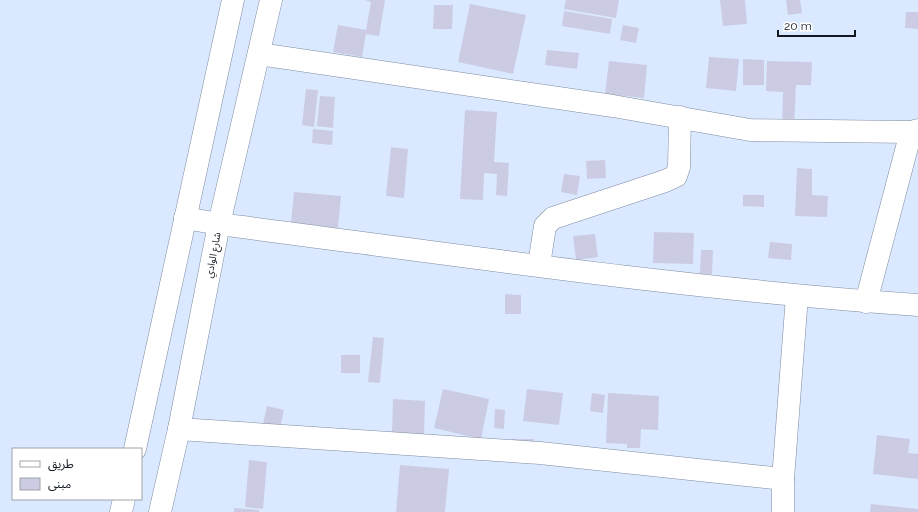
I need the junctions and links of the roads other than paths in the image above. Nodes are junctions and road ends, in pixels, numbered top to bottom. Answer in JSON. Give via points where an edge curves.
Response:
{"nodes":[{"id":1,"x":233,"y":0,"type":"edge"},
{"id":2,"x":271,"y":0,"type":"edge"},
{"id":3,"x":259,"y":54,"type":"junction"},
{"id":4,"x":680,"y":117,"type":"junction"},
{"id":5,"x":915,"y":131,"type":"edge"},
{"id":6,"x":185,"y":218,"type":"junction"},
{"id":7,"x":219,"y":224,"type":"junction"},
{"id":8,"x":539,"y":265,"type":"junction"},
{"id":9,"x":797,"y":296,"type":"junction"},
{"id":10,"x":866,"y":302,"type":"junction"},
{"id":11,"x":918,"y":305,"type":"edge"},
{"id":12,"x":179,"y":429,"type":"junction"},
{"id":13,"x":135,"y":448,"type":"edge"},
{"id":14,"x":783,"y":479,"type":"junction"},
{"id":15,"x":124,"y":500,"type":"edge"},
{"id":16,"x":121,"y":512,"type":"edge"},
{"id":17,"x":160,"y":512,"type":"edge"},
{"id":18,"x":783,"y":512,"type":"edge"}],
"edges":[{"from":1,"to":6,"type":"street"},
{"from":2,"to":3,"type":"street","name":"شارع الوادي"},
{"from":3,"to":4,"type":"street"},
{"from":3,"to":7,"type":"street","name":"شارع الوادي"},
{"from":4,"to":5,"type":"street","via":[[750,130]]},
{"from":4,"to":8,"type":"street","via":[[679,167],[676,176],[665,182],[553,218],[545,226]]},
{"from":5,"to":10,"type":"street"},
{"from":6,"to":7,"type":"street"},
{"from":6,"to":13,"type":"street"},
{"from":7,"to":8,"type":"street"},
{"from":7,"to":12,"type":"street","name":"شارع الوادي"},
{"from":8,"to":9,"type":"street"},
{"from":9,"to":10,"type":"street"},
{"from":9,"to":14,"type":"street"},
{"from":10,"to":11,"type":"street"},
{"from":12,"to":14,"type":"street","via":[[540,453]]},
{"from":12,"to":17,"type":"street","name":"شارع الوادي"},
{"from":14,"to":18,"type":"street"},
{"from":15,"to":16,"type":"street"}]}
